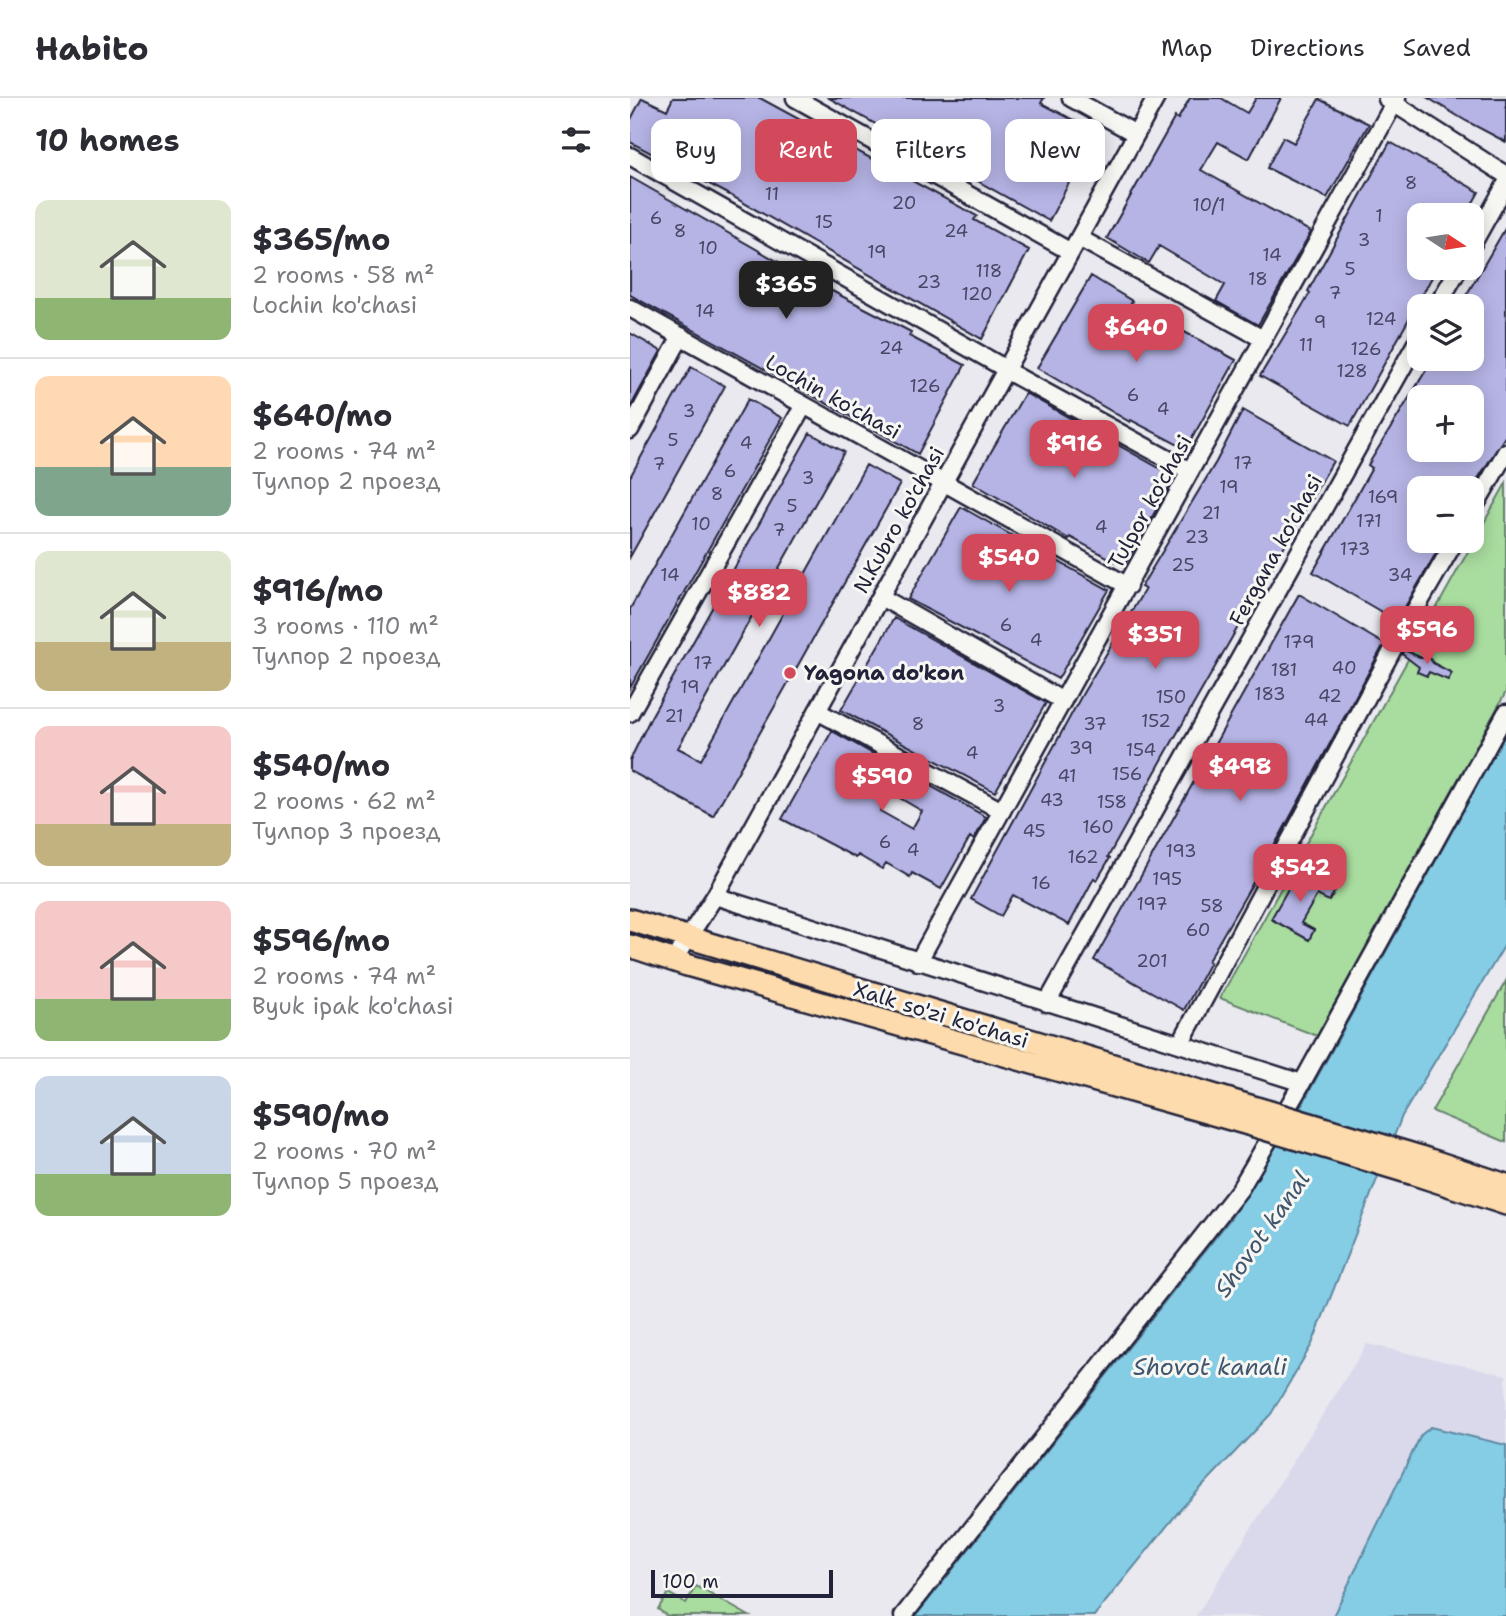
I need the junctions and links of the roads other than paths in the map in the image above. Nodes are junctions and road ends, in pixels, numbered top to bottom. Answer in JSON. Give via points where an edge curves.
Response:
{"nodes":[{"id":1,"x":795,"y":98,"type":"edge"},
{"id":2,"x":1071,"y":98,"type":"edge"},
{"id":3,"x":1156,"y":98,"type":"edge"},
{"id":4,"x":1392,"y":100,"type":"edge"},
{"id":5,"x":1136,"y":134,"type":"junction"},
{"id":6,"x":630,"y":156,"type":"edge"},
{"id":7,"x":1506,"y":174,"type":"edge"},
{"id":8,"x":1506,"y":184,"type":"edge"},
{"id":9,"x":1484,"y":223,"type":"edge"},
{"id":10,"x":1075,"y":245,"type":"junction"},
{"id":11,"x":630,"y":308,"type":"edge"},
{"id":12,"x":681,"y":336,"type":"junction"},
{"id":13,"x":1263,"y":340,"type":"junction"},
{"id":14,"x":1407,"y":359,"type":"edge"},
{"id":15,"x":1006,"y":370,"type":"junction"},
{"id":16,"x":804,"y":405,"type":"junction"},
{"id":17,"x":630,"y":430,"type":"edge"},
{"id":18,"x":1506,"y":452,"type":"edge"},
{"id":19,"x":1190,"y":471,"type":"junction"},
{"id":20,"x":942,"y":482,"type":"junction"},
{"id":21,"x":1484,"y":490,"type":"edge"},
{"id":22,"x":1448,"y":553,"type":"edge"},
{"id":23,"x":1128,"y":586,"type":"junction"},
{"id":24,"x":881,"y":597,"type":"junction"},
{"id":25,"x":1063,"y":701,"type":"junction"},
{"id":26,"x":817,"y":711,"type":"junction"},
{"id":27,"x":630,"y":713,"type":"edge"},
{"id":28,"x":1506,"y":713,"type":"edge"},
{"id":29,"x":1002,"y":811,"type":"junction"},
{"id":30,"x":715,"y":896,"type":"junction"},
{"id":31,"x":630,"y":920,"type":"edge"},
{"id":32,"x":688,"y":939,"type":"junction"},
{"id":33,"x":630,"y":946,"type":"edge"},
{"id":34,"x":673,"y":961,"type":"junction"},
{"id":35,"x":918,"y":962,"type":"junction"},
{"id":36,"x":1047,"y":1003,"type":"junction"},
{"id":37,"x":1180,"y":1044,"type":"junction"},
{"id":38,"x":1302,"y":1083,"type":"junction"},
{"id":39,"x":1250,"y":1116,"type":"junction"},
{"id":40,"x":1418,"y":1166,"type":"junction"},
{"id":41,"x":1506,"y":1185,"type":"edge"},
{"id":42,"x":1506,"y":1204,"type":"edge"},
{"id":43,"x":903,"y":1616,"type":"edge"}],
"edges":[{"from":1,"to":10,"type":"street"},
{"from":2,"to":5,"type":"street"},
{"from":3,"to":5,"type":"street","name":"N.Kubro ko'chasi"},
{"from":4,"to":7,"type":"street"},
{"from":4,"to":13,"type":"street","name":"Tulpor ko'chasi"},
{"from":5,"to":10,"type":"street","name":"N.Kubro ko'chasi"},
{"from":6,"to":15,"type":"street"},
{"from":8,"to":9,"type":"street"},
{"from":10,"to":13,"type":"street"},
{"from":10,"to":15,"type":"street","name":"N.Kubro ko'chasi"},
{"from":11,"to":12,"type":"street","name":"Lochin ko'chasi"},
{"from":12,"to":16,"type":"street","name":"Lochin ko'chasi"},
{"from":12,"to":17,"type":"street"},
{"from":13,"to":19,"type":"street","name":"Tulpor ko'chasi"},
{"from":14,"to":36,"type":"street","name":"Fergana ko'chasi"},
{"from":15,"to":19,"type":"street"},
{"from":15,"to":20,"type":"street","name":"N.Kubro ko'chasi"},
{"from":16,"to":20,"type":"street","name":"Lochin ko'chasi"},
{"from":16,"to":27,"type":"street"},
{"from":18,"to":21,"type":"street"},
{"from":19,"to":23,"type":"street","name":"Tulpor ko'chasi"},
{"from":20,"to":23,"type":"street","name":"Lochin ko'chasi"},
{"from":20,"to":24,"type":"street","name":"N.Kubro ko'chasi"},
{"from":22,"to":37,"type":"street"},
{"from":23,"to":25,"type":"street","name":"Tulpor ko'chasi"},
{"from":24,"to":25,"type":"street"},
{"from":24,"to":26,"type":"street","name":"N.Kubro ko'chasi"},
{"from":25,"to":29,"type":"street","name":"Tulpor ko'chasi"},
{"from":26,"to":29,"type":"street"},
{"from":26,"to":30,"type":"street","name":"N.Kubro ko'chasi"},
{"from":28,"to":38,"type":"street"},
{"from":29,"to":35,"type":"street","name":"Tulpor ko'chasi"},
{"from":30,"to":32,"type":"street","name":"N.Kubro ko'chasi"},
{"from":30,"to":35,"type":"street"},
{"from":31,"to":32,"type":"main road","name":"Xalk so'zi ko'chasi"},
{"from":32,"to":34,"type":"street","name":"N.Kubro ko'chasi"},
{"from":32,"to":39,"type":"main road","name":"Xalk so'zi ko'chasi"},
{"from":33,"to":34,"type":"main road","name":"Xalk so'zi ko'chasi"},
{"from":34,"to":39,"type":"main road","name":"Xalk so'zi ko'chasi"},
{"from":35,"to":36,"type":"street"},
{"from":36,"to":37,"type":"street"},
{"from":37,"to":38,"type":"street"},
{"from":38,"to":43,"type":"street","via":[[1240,1189]]},
{"from":39,"to":40,"type":"main road","bridge":true},
{"from":40,"to":41,"type":"main road"},
{"from":40,"to":42,"type":"main road"}]}
